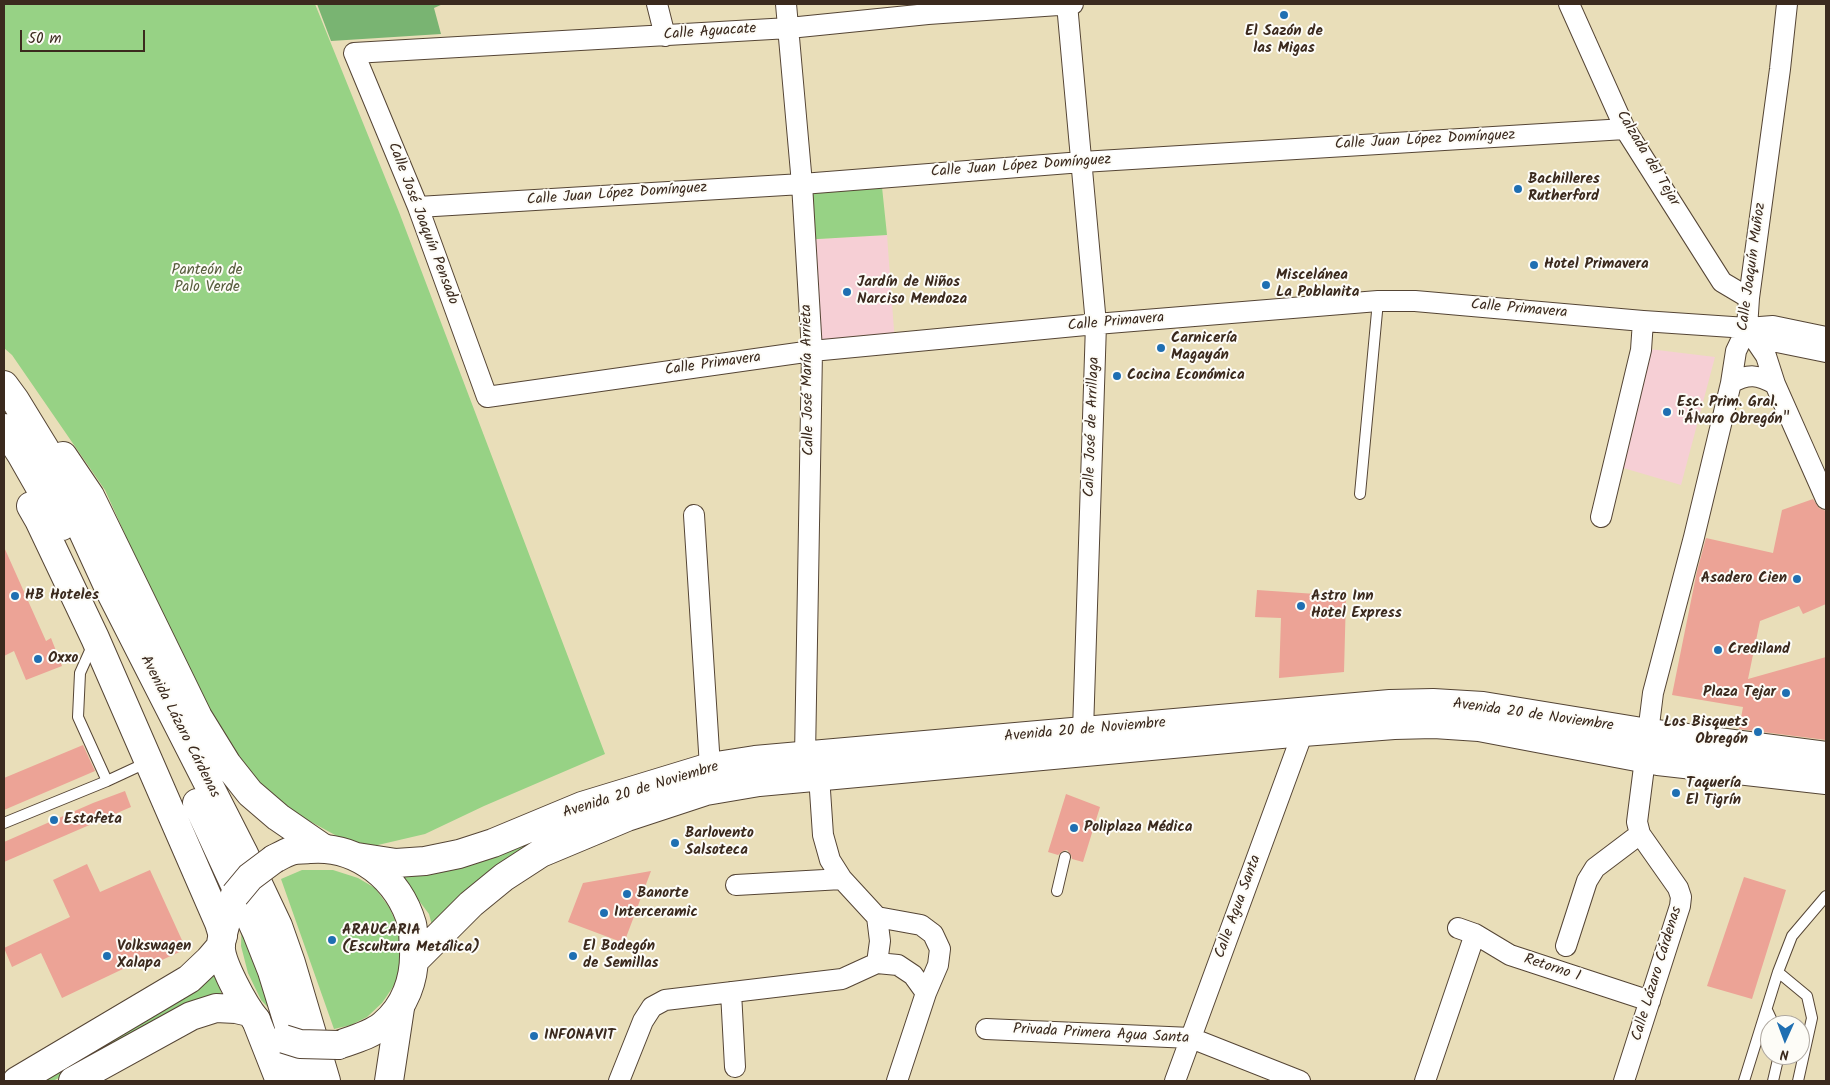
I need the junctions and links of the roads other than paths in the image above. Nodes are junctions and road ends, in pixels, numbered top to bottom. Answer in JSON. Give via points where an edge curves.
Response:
{"nodes":[{"id":1,"x":657,"y":4,"type":"edge"},
{"id":2,"x":786,"y":4,"type":"edge"},
{"id":3,"x":1067,"y":4,"type":"edge"},
{"id":4,"x":1073,"y":4,"type":"edge"},
{"id":5,"x":1568,"y":4,"type":"edge"},
{"id":6,"x":1787,"y":4,"type":"edge"},
{"id":7,"x":927,"y":9,"type":"edge"},
{"id":8,"x":789,"y":28,"type":"junction"},
{"id":9,"x":665,"y":36,"type":"junction"},
{"id":10,"x":354,"y":53,"type":"joint"},
{"id":11,"x":1625,"y":129,"type":"junction"},
{"id":12,"x":1082,"y":162,"type":"junction"},
{"id":13,"x":802,"y":184,"type":"junction"},
{"id":14,"x":418,"y":208,"type":"junction"},
{"id":15,"x":1748,"y":298,"type":"junction"},
{"id":16,"x":1378,"y":301,"type":"junction"},
{"id":17,"x":1643,"y":322,"type":"junction"},
{"id":18,"x":1096,"y":324,"type":"junction"},
{"id":19,"x":1747,"y":328,"type":"junction"},
{"id":20,"x":1826,"y":337,"type":"edge"},
{"id":21,"x":812,"y":351,"type":"junction"},
{"id":22,"x":1826,"y":352,"type":"edge"},
{"id":23,"x":1731,"y":382,"type":"junction"},
{"id":24,"x":1775,"y":384,"type":"junction"},
{"id":25,"x":9,"y":392,"type":"edge"},
{"id":26,"x":487,"y":397,"type":"joint"},
{"id":27,"x":4,"y":428,"type":"edge"},
{"id":28,"x":4,"y":459,"type":"edge"},
{"id":29,"x":1360,"y":494,"type":"dead end"},
{"id":30,"x":1826,"y":499,"type":"edge"},
{"id":31,"x":694,"y":515,"type":"dead end"},
{"id":32,"x":1601,"y":516,"type":"dead end"},
{"id":33,"x":95,"y":638,"type":"junction"},
{"id":34,"x":1083,"y":731,"type":"junction"},
{"id":35,"x":1303,"y":732,"type":"junction"},
{"id":36,"x":1646,"y":746,"type":"junction"},
{"id":37,"x":1826,"y":756,"type":"edge"},
{"id":38,"x":149,"y":761,"type":"junction"},
{"id":39,"x":812,"y":766,"type":"junction"},
{"id":40,"x":710,"y":767,"type":"junction"},
{"id":41,"x":1826,"y":780,"type":"edge"},
{"id":42,"x":107,"y":781,"type":"junction"},
{"id":43,"x":4,"y":823,"type":"edge"},
{"id":44,"x":1640,"y":834,"type":"junction"},
{"id":45,"x":323,"y":848,"type":"junction"},
{"id":46,"x":357,"y":857,"type":"junction"},
{"id":47,"x":1065,"y":858,"type":"dead end"},
{"id":48,"x":842,"y":880,"type":"junction"},
{"id":49,"x":736,"y":885,"type":"dead end"},
{"id":50,"x":1057,"y":891,"type":"dead end"},
{"id":51,"x":1826,"y":896,"type":"edge"},
{"id":52,"x":877,"y":917,"type":"junction"},
{"id":53,"x":222,"y":941,"type":"junction"},
{"id":54,"x":1566,"y":946,"type":"dead end"},
{"id":55,"x":414,"y":961,"type":"junction"},
{"id":56,"x":877,"y":963,"type":"junction"},
{"id":57,"x":1778,"y":972,"type":"junction"},
{"id":58,"x":731,"y":992,"type":"junction"},
{"id":59,"x":926,"y":993,"type":"junction"},
{"id":60,"x":1650,"y":1001,"type":"junction"},
{"id":61,"x":400,"y":1008,"type":"junction"},
{"id":62,"x":1767,"y":1010,"type":"junction"},
{"id":63,"x":1769,"y":1015,"type":"edge"},
{"id":64,"x":253,"y":1016,"type":"junction"},
{"id":65,"x":986,"y":1029,"type":"dead end"},
{"id":66,"x":1191,"y":1038,"type":"junction"},
{"id":67,"x":1777,"y":1065,"type":"edge"},
{"id":68,"x":735,"y":1067,"type":"dead end"},
{"id":69,"x":17,"y":1081,"type":"edge"},
{"id":70,"x":74,"y":1081,"type":"edge"},
{"id":71,"x":280,"y":1081,"type":"edge"},
{"id":72,"x":306,"y":1081,"type":"edge"},
{"id":73,"x":326,"y":1081,"type":"edge"},
{"id":74,"x":389,"y":1081,"type":"edge"},
{"id":75,"x":619,"y":1081,"type":"edge"},
{"id":76,"x":897,"y":1081,"type":"edge"},
{"id":77,"x":1175,"y":1081,"type":"edge"},
{"id":78,"x":1300,"y":1081,"type":"edge"},
{"id":79,"x":1425,"y":1081,"type":"edge"},
{"id":80,"x":1624,"y":1081,"type":"edge"},
{"id":81,"x":1744,"y":1081,"type":"edge"},
{"id":82,"x":1774,"y":1081,"type":"edge"},
{"id":83,"x":1798,"y":1081,"type":"edge"}],
"edges":[{"from":1,"to":9,"type":"street"},
{"from":2,"to":8,"type":"street","name":"Calle José María Arrieta"},
{"from":3,"to":4,"type":"street","name":"Calle Aguacate"},
{"from":3,"to":7,"type":"street","name":"Calle Aguacate"},
{"from":3,"to":12,"type":"street","name":"Calle José de Arrillaga"},
{"from":5,"to":11,"type":"street","name":"Calzada del Tejar"},
{"from":6,"to":15,"type":"street","name":"Calle Joaquín Muñoz"},
{"from":7,"to":8,"type":"street","name":"Calle Aguacate"},
{"from":8,"to":9,"type":"street","name":"Calle Aguacate"},
{"from":8,"to":13,"type":"street","name":"Calle José María Arrieta"},
{"from":9,"to":10,"type":"street","name":"Calle Aguacate"},
{"from":10,"to":14,"type":"street","name":"Calle José Joaquín Pensado"},
{"from":11,"to":12,"type":"street","name":"Calle Juan López Domínguez"},
{"from":11,"to":15,"type":"street","name":"Calzada del Tejar","via":[[1722,282]]},
{"from":12,"to":13,"type":"street","name":"Calle Juan López Domínguez"},
{"from":12,"to":18,"type":"street","name":"Calle José de Arrillaga"},
{"from":13,"to":14,"type":"street","name":"Calle Juan López Domínguez"},
{"from":13,"to":21,"type":"street","name":"Calle José María Arrieta"},
{"from":14,"to":26,"type":"street","name":"Calle José Joaquín Pensado"},
{"from":15,"to":19,"type":"street","name":"Calle Joaquín Muñoz"},
{"from":16,"to":17,"type":"street","name":"Calle Primavera","via":[[1415,301]]},
{"from":16,"to":18,"type":"street","name":"Calle Primavera"},
{"from":16,"to":29,"type":"lane"},
{"from":17,"to":19,"type":"street","name":"Calle Primavera"},
{"from":17,"to":32,"type":"street","via":[[1641,350]]},
{"from":18,"to":21,"type":"street","name":"Calle Primavera"},
{"from":18,"to":34,"type":"street","name":"Calle José de Arrillaga"},
{"from":19,"to":20,"type":"street","name":"Calle Primavera","via":[[1773,326]]},
{"from":19,"to":22,"type":"street","name":"Calle Primavera","via":[[1772,341]]},
{"from":19,"to":23,"type":"street","name":"Calle Joaquín Muñoz","via":[[1736,352]]},
{"from":19,"to":24,"type":"street","via":[[1766,356]]},
{"from":21,"to":26,"type":"street","name":"Calle Primavera"},
{"from":21,"to":39,"type":"street","name":"Calle José María Arrieta"},
{"from":23,"to":24,"type":"street","via":[[1743,376],[1761,377]]},
{"from":23,"to":36,"type":"street","name":"Calle Joaquín Muñoz","via":[[1653,693]]},
{"from":24,"to":30,"type":"street"},
{"from":25,"to":45,"type":"main road","via":[[44,430],[90,496],[198,717],[227,764],[250,792],[278,817]]},
{"from":25,"to":73,"type":"main road","name":"Avenida Lázaro Cárdenas","via":[[45,449],[112,595],[278,926]]},
{"from":27,"to":72,"type":"main road","name":"Avenida Lázaro Cárdenas","via":[[55,512],[222,856],[269,964]]},
{"from":28,"to":33,"type":"main road","via":[[40,520]]},
{"from":31,"to":40,"type":"street"},
{"from":33,"to":38,"type":"main road"},
{"from":33,"to":42,"type":"lane","via":[[80,673],[78,717]]},
{"from":34,"to":36,"type":"main road","name":"Avenida 20 de Noviembre","via":[[1433,703],[1483,706]]},
{"from":34,"to":39,"type":"main road","name":"Avenida 20 de Noviembre"},
{"from":35,"to":36,"type":"main road","name":"Avenida 20 de Noviembre","via":[[1434,724]]},
{"from":35,"to":39,"type":"main road","name":"Avenida 20 de Noviembre"},
{"from":35,"to":66,"type":"street","name":"Calle Agua Santa"},
{"from":36,"to":37,"type":"main road","name":"Avenida 20 de Noviembre"},
{"from":36,"to":41,"type":"main road","name":"Avenida 20 de Noviembre"},
{"from":36,"to":44,"type":"street","via":[[1637,822]]},
{"from":38,"to":42,"type":"lane"},
{"from":38,"to":53,"type":"main road","via":[[219,923]]},
{"from":39,"to":40,"type":"main road","name":"Avenida 20 de Noviembre","via":[[755,760]]},
{"from":39,"to":48,"type":"street","name":"Calle José María Arrieta","via":[[823,836],[830,860]]},
{"from":39,"to":55,"type":"main road","name":"Avenida 20 de Noviembre","via":[[759,782],[706,791],[627,816],[541,853],[471,904]]},
{"from":40,"to":46,"type":"main road","name":"Avenida 20 de Noviembre","via":[[582,806],[459,854],[396,863]]},
{"from":42,"to":43,"type":"lane"},
{"from":44,"to":54,"type":"street","via":[[1595,868],[1587,881]]},
{"from":44,"to":60,"type":"street","name":"Calle Lázaro Cárdenas","via":[[1681,897]]},
{"from":45,"to":46,"type":"main road"},
{"from":45,"to":53,"type":"main road","bridge":true,"via":[[292,851],[274,859],[250,877],[235,895]]},
{"from":46,"to":55,"type":"main road","via":[[382,874],[402,898],[413,926]]},
{"from":47,"to":50,"type":"lane"},
{"from":48,"to":49,"type":"street"},
{"from":48,"to":52,"type":"street","name":"Calle José María Arrieta"},
{"from":51,"to":57,"type":"lane","via":[[1792,936]]},
{"from":52,"to":56,"type":"street","via":[[880,941]]},
{"from":52,"to":59,"type":"street","via":[[921,925],[933,934],[940,949],[938,964]]},
{"from":53,"to":64,"type":"main road","via":[[228,971]]},
{"from":53,"to":69,"type":"main road","via":[[209,960],[189,979]]},
{"from":55,"to":61,"type":"main road","via":[[411,982]]},
{"from":56,"to":58,"type":"street","via":[[842,979]]},
{"from":56,"to":59,"type":"street","via":[[898,965],[913,975]]},
{"from":57,"to":62,"type":"lane"},
{"from":57,"to":83,"type":"lane","via":[[1807,996],[1812,1018]]},
{"from":58,"to":68,"type":"street"},
{"from":58,"to":75,"type":"street","via":[[665,1000],[652,1007],[643,1021]]},
{"from":59,"to":76,"type":"street"},
{"from":60,"to":79,"type":"street","name":"Retorno 1","via":[[1510,955],[1466,931]]},
{"from":60,"to":80,"type":"street","name":"Calle Lázaro Cárdenas"},
{"from":61,"to":64,"type":"main road","bridge":true,"via":[[382,1026],[338,1045],[300,1044],[284,1039]]},
{"from":61,"to":74,"type":"main road"},
{"from":62,"to":63,"type":"lane"},
{"from":62,"to":81,"type":"lane"},
{"from":64,"to":70,"type":"main road","via":[[236,1009],[216,1008],[192,1016]]},
{"from":64,"to":71,"type":"main road"},
{"from":65,"to":66,"type":"street","name":"Privada Primera Agua Santa"},
{"from":66,"to":77,"type":"street","name":"Calle Agua Santa"},
{"from":66,"to":78,"type":"street","name":"Privada Primera Agua Santa"},
{"from":67,"to":82,"type":"lane"}]}
